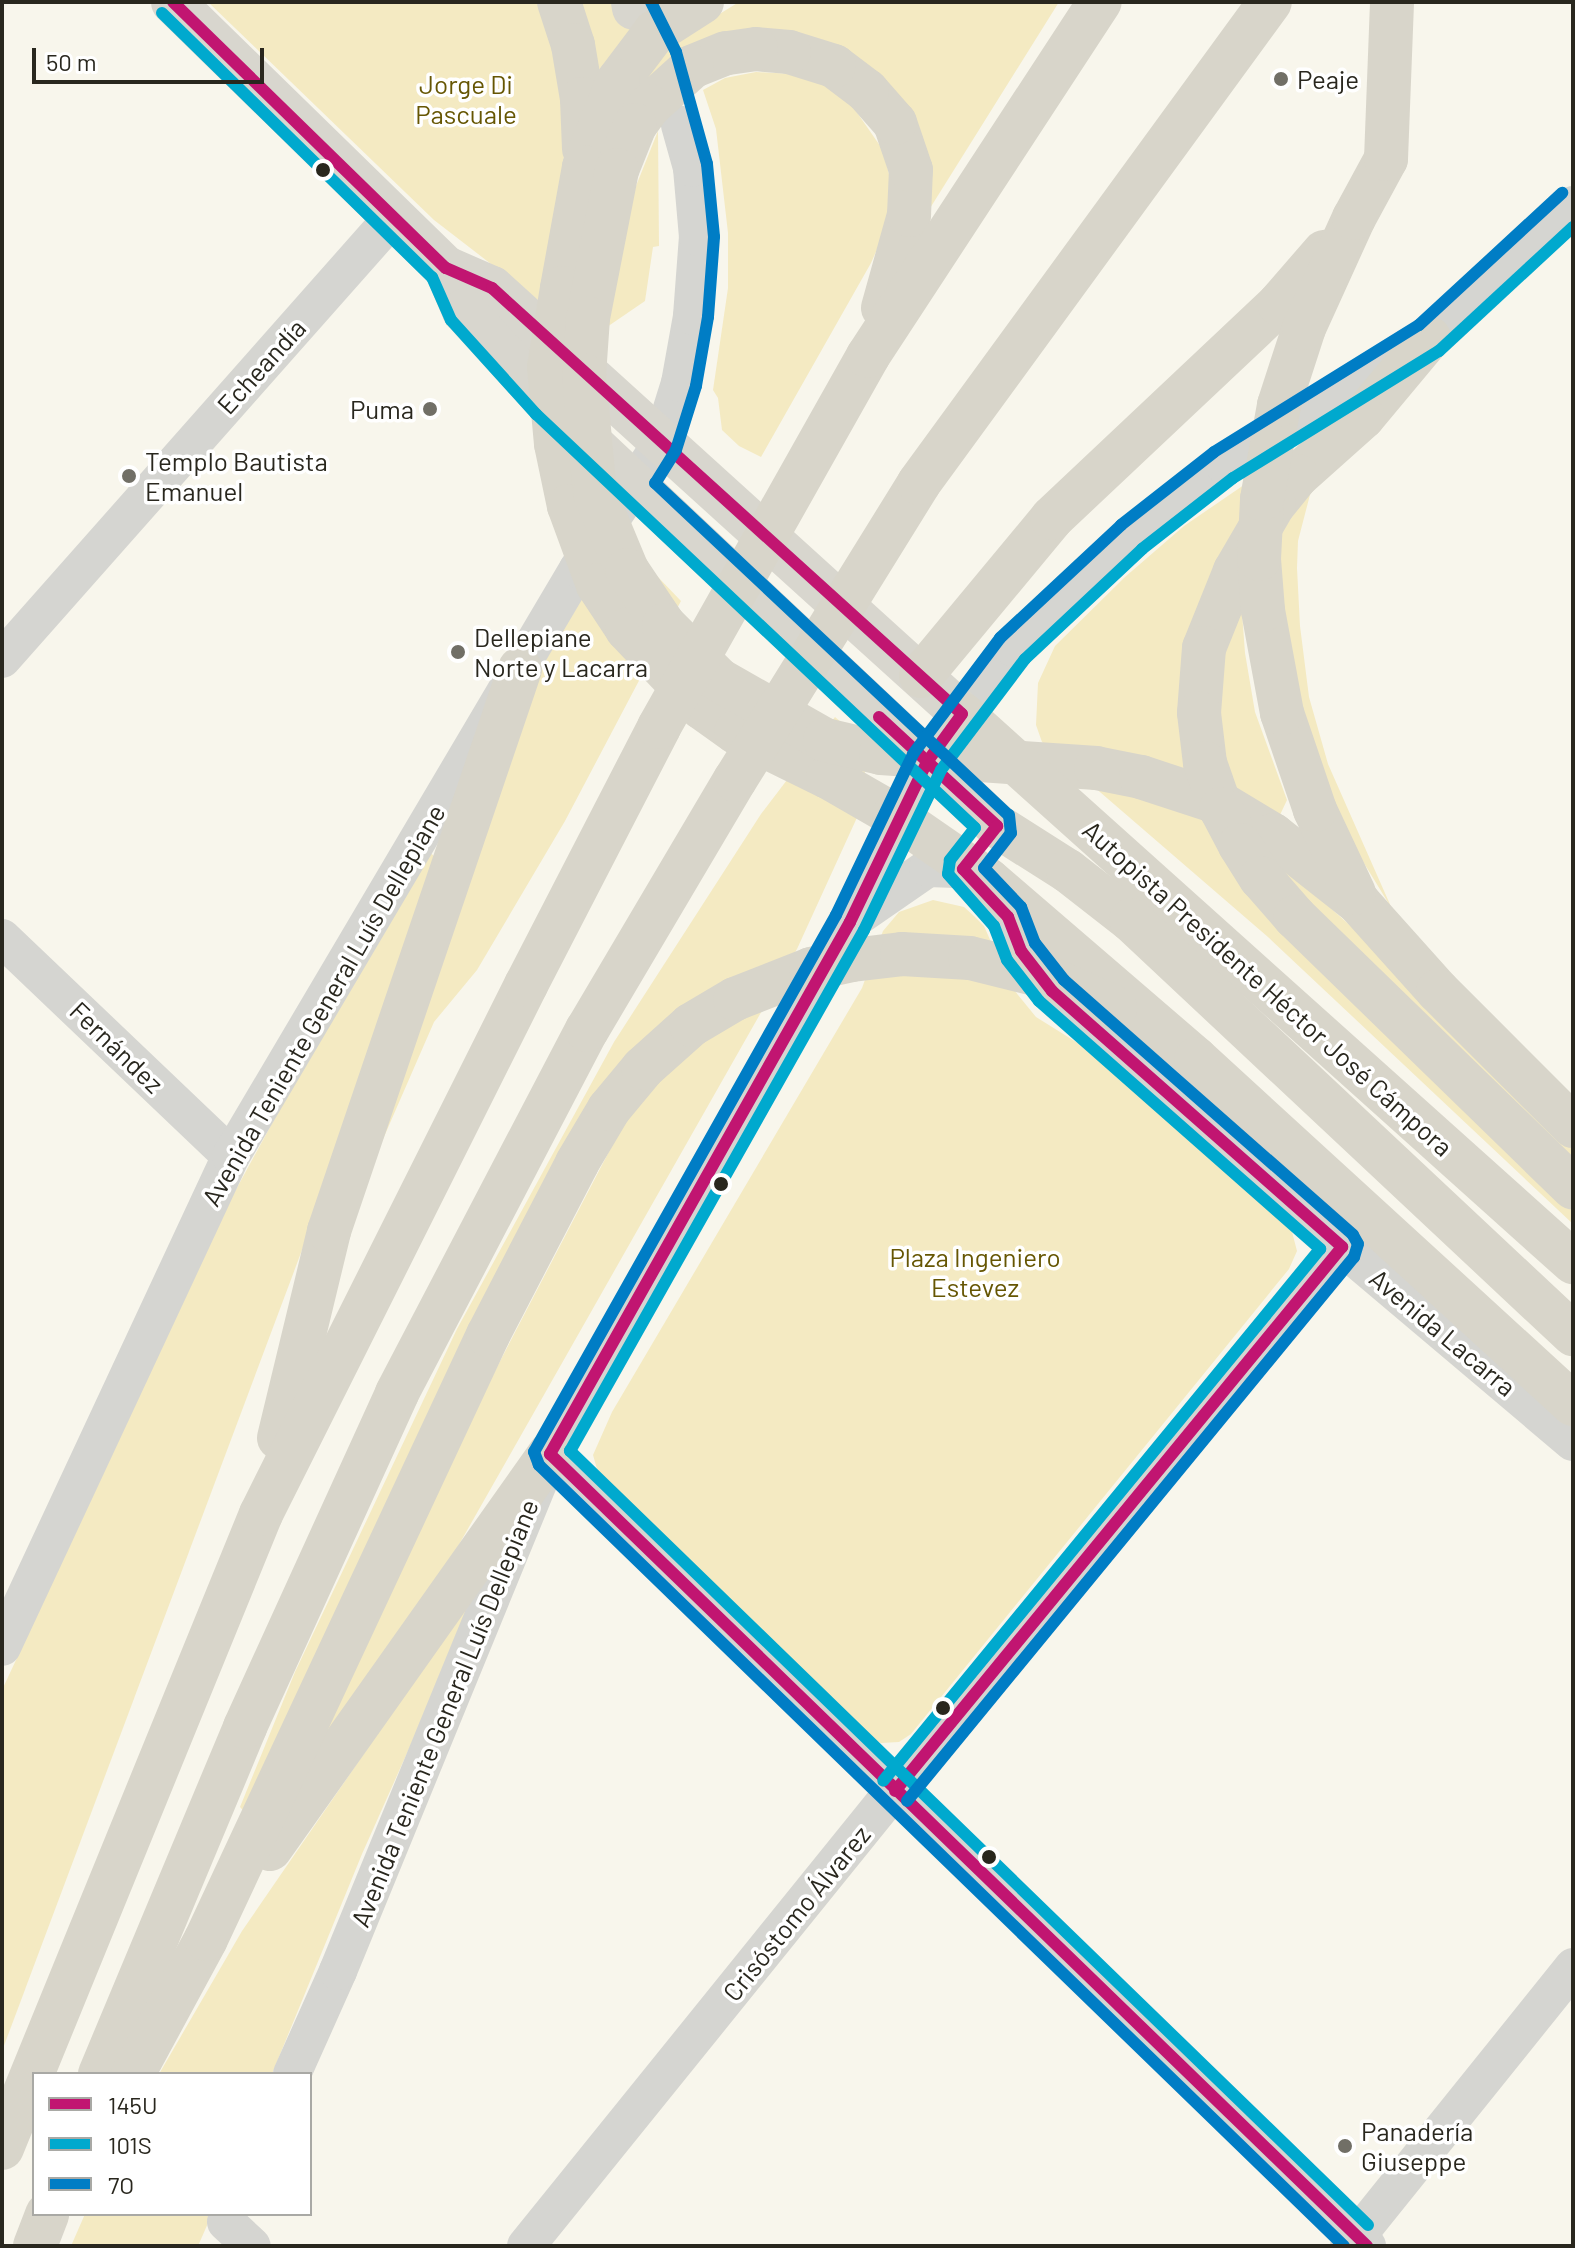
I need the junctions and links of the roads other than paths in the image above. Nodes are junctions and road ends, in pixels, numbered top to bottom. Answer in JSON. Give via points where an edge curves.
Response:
{"nodes":[{"id":1,"x":173,"y":2,"type":"edge"},
{"id":2,"x":559,"y":2,"type":"edge"},
{"id":3,"x":702,"y":2,"type":"edge"},
{"id":4,"x":1100,"y":2,"type":"edge"},
{"id":5,"x":1270,"y":2,"type":"edge"},
{"id":6,"x":1392,"y":2,"type":"edge"},
{"id":7,"x":680,"y":125,"type":"dead end"},
{"id":8,"x":595,"y":170,"type":"junction"},
{"id":9,"x":1573,"y":205,"type":"edge"},
{"id":10,"x":393,"y":217,"type":"junction"},
{"id":11,"x":1354,"y":218,"type":"junction"},
{"id":12,"x":446,"y":268,"type":"junction"},
{"id":13,"x":1429,"y":338,"type":"junction"},
{"id":14,"x":868,"y":356,"type":"junction"},
{"id":15,"x":661,"y":444,"type":"junction"},
{"id":16,"x":634,"y":486,"type":"junction"},
{"id":17,"x":2,"y":659,"type":"edge"},
{"id":18,"x":520,"y":669,"type":"junction"},
{"id":19,"x":921,"y":676,"type":"junction"},
{"id":20,"x":962,"y":714,"type":"junction"},
{"id":21,"x":927,"y":762,"type":"junction"},
{"id":22,"x":997,"y":826,"type":"junction"},
{"id":23,"x":963,"y":869,"type":"junction"},
{"id":24,"x":1346,"y":893,"type":"junction"},
{"id":25,"x":850,"y":922,"type":"junction"},
{"id":26,"x":2,"y":938,"type":"edge"},
{"id":27,"x":1196,"y":1059,"type":"junction"},
{"id":28,"x":1573,"y":1126,"type":"edge"},
{"id":29,"x":231,"y":1156,"type":"junction"},
{"id":30,"x":1573,"y":1187,"type":"edge"},
{"id":31,"x":1342,"y":1247,"type":"junction"},
{"id":32,"x":1573,"y":1262,"type":"edge"},
{"id":33,"x":1573,"y":1334,"type":"edge"},
{"id":34,"x":1573,"y":1404,"type":"edge"},
{"id":35,"x":1573,"y":1442,"type":"edge"},
{"id":36,"x":550,"y":1454,"type":"junction"},
{"id":37,"x":261,"y":1514,"type":"junction"},
{"id":38,"x":2,"y":1647,"type":"edge"},
{"id":39,"x":895,"y":1791,"type":"junction"},
{"id":40,"x":206,"y":1939,"type":"junction"},
{"id":41,"x":1573,"y":1967,"type":"edge"},
{"id":42,"x":33,"y":2072,"type":"edge"},
{"id":43,"x":101,"y":2072,"type":"edge"},
{"id":44,"x":134,"y":2072,"type":"edge"},
{"id":45,"x":293,"y":2072,"type":"edge"},
{"id":46,"x":32,"y":2075,"type":"edge"},
{"id":47,"x":2,"y":2148,"type":"edge"},
{"id":48,"x":46,"y":2216,"type":"edge"},
{"id":49,"x":1358,"y":2243,"type":"edge"},
{"id":50,"x":35,"y":2246,"type":"edge"},
{"id":51,"x":526,"y":2246,"type":"edge"}],
"edges":[{"from":1,"to":10,"type":"main road"},
{"from":2,"to":8,"type":"highway","via":[[573,45]]},
{"from":3,"to":8,"type":"highway","via":[[655,32],[618,81]]},
{"from":4,"to":14,"type":"highway"},
{"from":5,"to":43,"type":"highway","via":[[912,495],[587,1030],[397,1393],[245,1727]]},
{"from":6,"to":11,"type":"highway","via":[[1386,159]]},
{"from":7,"to":15,"type":"street","name":"Avenida Teniente General Luís Dellepiane","via":[[692,168],[698,237],[692,316],[680,383]]},
{"from":8,"to":14,"type":"highway","via":[[649,106],[692,67],[726,53],[756,49],[789,52],[834,66],[895,123],[911,170],[903,243]]},
{"from":8,"to":24,"type":"highway","via":[[584,375],[595,493],[627,570],[687,652],[719,680],[825,740],[881,753],[1096,768],[1220,803],[1273,835]]},
{"from":8,"to":27,"type":"highway","via":[[549,367],[556,444],[569,506],[593,572],[627,629],[701,707],[736,732],[894,815],[988,880]]},
{"from":9,"to":13,"type":"street","name":"Avenida Teniente General Luís Dellepiane"},
{"from":10,"to":12,"type":"main road"},
{"from":10,"to":17,"type":"street","name":"Echeandía"},
{"from":11,"to":19,"type":"highway","via":[[1279,304],[1052,518]]},
{"from":11,"to":24,"type":"highway","via":[[1304,328],[1279,405],[1262,499],[1259,559],[1282,713]]},
{"from":12,"to":15,"type":"main road","via":[[492,288]]},
{"from":12,"to":16,"type":"main road","via":[[464,311]]},
{"from":13,"to":20,"type":"street","name":"Avenida Teniente General Luís Dellepiane","via":[[1224,465],[1179,499],[1013,648]]},
{"from":13,"to":30,"type":"highway","via":[[1363,417],[1297,476],[1235,571],[1204,648],[1199,713],[1205,763],[1221,809],[1261,878]]},
{"from":14,"to":37,"type":"highway","via":[[659,727]]},
{"from":15,"to":16,"type":"street","name":"Avenida Teniente General Luís Dellepiane"},
{"from":15,"to":19,"type":"main road"},
{"from":16,"to":18,"type":"street","name":"Avenida Teniente General Luís Dellepiane"},
{"from":16,"to":21,"type":"main road"},
{"from":18,"to":29,"type":"street","name":"Avenida Teniente General Luís Dellepiane"},
{"from":18,"to":37,"type":"highway","via":[[329,1231]]},
{"from":19,"to":20,"type":"main road"},
{"from":20,"to":21,"type":"street","name":"Avenida Teniente General Luís Dellepiane"},
{"from":20,"to":32,"type":"highway","name":"Autopista Presidente Héctor José Cámpora"},
{"from":21,"to":22,"type":"main road"},
{"from":21,"to":25,"type":"street","name":"Avenida Teniente General Luís Dellepiane"},
{"from":22,"to":23,"type":"street"},
{"from":22,"to":33,"type":"highway","name":"Autopista Presidente Héctor José Cámpora","via":[[1131,920]]},
{"from":23,"to":25,"type":"street","via":[[928,868]]},
{"from":23,"to":31,"type":"street","name":"Avenida Lacarra","via":[[1008,917],[1021,951],[1052,991]]},
{"from":24,"to":28,"type":"highway"},
{"from":25,"to":36,"type":"street","name":"Avenida Teniente General Luís Dellepiane"},
{"from":26,"to":29,"type":"street","name":"Fernández"},
{"from":27,"to":34,"type":"highway"},
{"from":27,"to":40,"type":"highway","via":[[1101,1000],[1047,977],[970,958],[902,954],[811,969],[735,999],[691,1025],[643,1068],[609,1109],[577,1163],[488,1335]]},
{"from":29,"to":38,"type":"street","name":"Avenida Teniente General Luís Dellepiane"},
{"from":31,"to":35,"type":"street","name":"Avenida Lacarra"},
{"from":31,"to":39,"type":"street","name":"Crisóstomo Álvarez"},
{"from":36,"to":39,"type":"street"},
{"from":36,"to":40,"type":"highway"},
{"from":36,"to":45,"type":"street","name":"Avenida Teniente General Luís Dellepiane"},
{"from":37,"to":42,"type":"highway"},
{"from":39,"to":49,"type":"street"},
{"from":39,"to":51,"type":"street","name":"Crisóstomo Álvarez"},
{"from":40,"to":44,"type":"highway"},
{"from":41,"to":49,"type":"street"},
{"from":46,"to":47,"type":"highway"},
{"from":48,"to":50,"type":"highway"}]}
